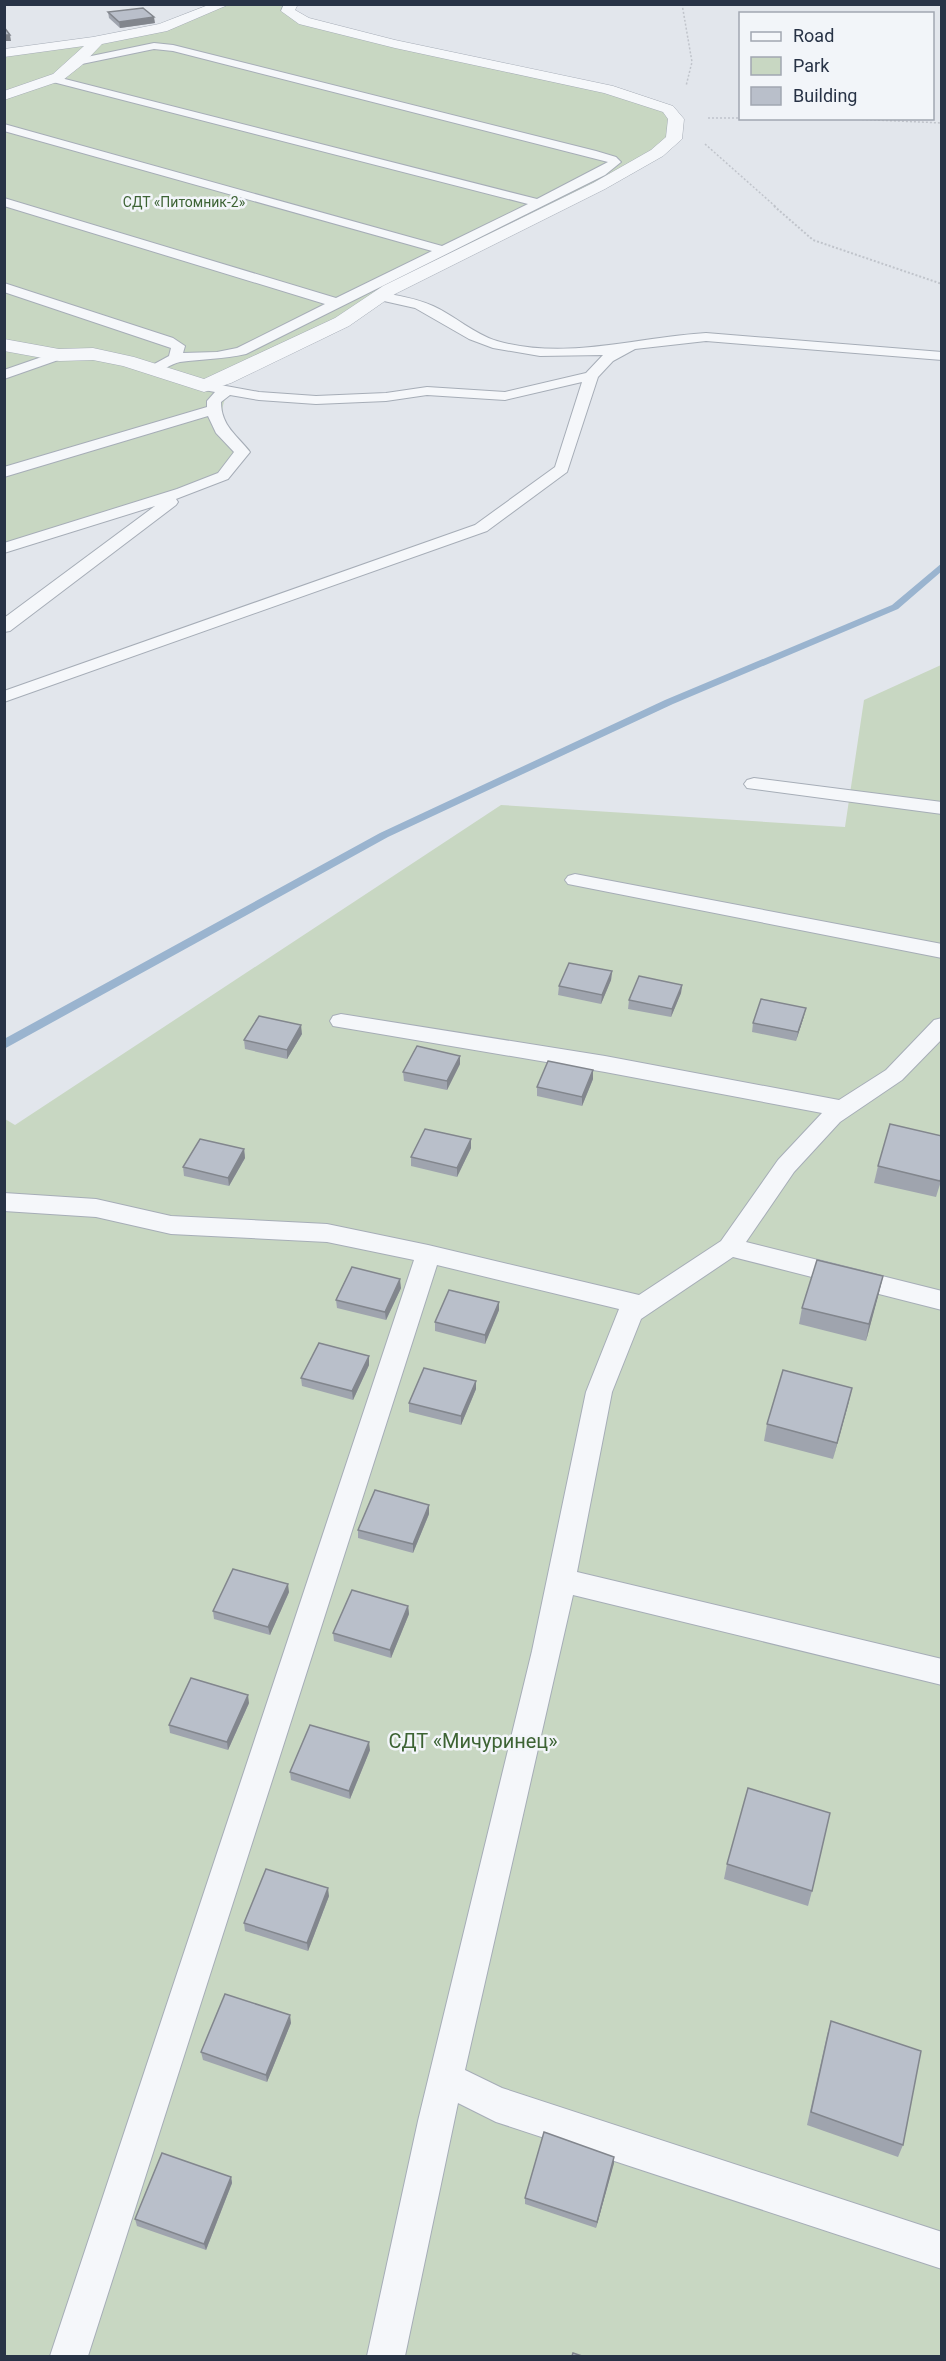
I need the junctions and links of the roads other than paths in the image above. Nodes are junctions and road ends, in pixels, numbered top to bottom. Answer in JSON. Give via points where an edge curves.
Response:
{"nodes":[{"id":1,"x":224,"y":4,"type":"edge"},
{"id":2,"x":291,"y":4,"type":"edge"},
{"id":3,"x":93,"y":41,"type":"junction"},
{"id":4,"x":4,"y":52,"type":"edge"},
{"id":5,"x":77,"y":62,"type":"junction"},
{"id":6,"x":53,"y":79,"type":"junction"},
{"id":7,"x":4,"y":96,"type":"edge"},
{"id":8,"x":4,"y":127,"type":"edge"},
{"id":9,"x":4,"y":202,"type":"edge"},
{"id":10,"x":539,"y":203,"type":"junction"},
{"id":11,"x":442,"y":250,"type":"junction"},
{"id":12,"x":4,"y":287,"type":"edge"},
{"id":13,"x":380,"y":296,"type":"junction"},
{"id":14,"x":337,"y":303,"type":"junction"},
{"id":15,"x":4,"y":345,"type":"edge"},
{"id":16,"x":624,"y":349,"type":"junction"},
{"id":17,"x":59,"y":355,"type":"junction"},
{"id":18,"x":942,"y":356,"type":"edge"},
{"id":19,"x":175,"y":358,"type":"junction"},
{"id":20,"x":154,"y":368,"type":"junction"},
{"id":21,"x":4,"y":375,"type":"edge"},
{"id":22,"x":591,"y":376,"type":"junction"},
{"id":23,"x":204,"y":386,"type":"junction"},
{"id":24,"x":226,"y":391,"type":"junction"},
{"id":25,"x":213,"y":410,"type":"junction"},
{"id":26,"x":4,"y":472,"type":"edge"},
{"id":27,"x":183,"y":492,"type":"junction"},
{"id":28,"x":4,"y":548,"type":"edge"},
{"id":29,"x":4,"y":627,"type":"edge"},
{"id":30,"x":4,"y":697,"type":"edge"},
{"id":31,"x":754,"y":784,"type":"dead end"},
{"id":32,"x":942,"y":808,"type":"edge"},
{"id":33,"x":575,"y":880,"type":"dead end"},
{"id":34,"x":942,"y":951,"type":"edge"},
{"id":35,"x":341,"y":1021,"type":"dead end"},
{"id":36,"x":942,"y":1025,"type":"edge"},
{"id":37,"x":843,"y":1109,"type":"junction"},
{"id":38,"x":4,"y":1202,"type":"edge"},
{"id":39,"x":730,"y":1247,"type":"junction"},
{"id":40,"x":428,"y":1254,"type":"junction"},
{"id":41,"x":942,"y":1301,"type":"edge"},
{"id":42,"x":642,"y":1305,"type":"junction"},
{"id":43,"x":561,"y":1580,"type":"junction"},
{"id":44,"x":942,"y":1672,"type":"edge"},
{"id":45,"x":446,"y":2079,"type":"junction"},
{"id":46,"x":942,"y":2251,"type":"edge"},
{"id":47,"x":69,"y":2356,"type":"edge"},
{"id":48,"x":386,"y":2356,"type":"edge"}],
"edges":[{"from":1,"to":3,"type":"street","via":[[162,27]]},
{"from":2,"to":13,"type":"street","via":[[288,11],[304,21],[608,89],[668,109],[676,119],[674,139],[657,153]]},
{"from":3,"to":4,"type":"street"},
{"from":3,"to":5,"type":"street","via":[[96,42]]},
{"from":5,"to":6,"type":"street"},
{"from":5,"to":10,"type":"lane","via":[[154,46],[173,48],[615,162]]},
{"from":6,"to":7,"type":"street"},
{"from":6,"to":10,"type":"lane"},
{"from":8,"to":11,"type":"lane"},
{"from":9,"to":14,"type":"lane"},
{"from":10,"to":11,"type":"lane"},
{"from":11,"to":14,"type":"lane"},
{"from":12,"to":19,"type":"lane","via":[[168,341],[178,346]]},
{"from":13,"to":16,"type":"lane","via":[[421,305],[493,344],[567,352]]},
{"from":13,"to":23,"type":"street","via":[[342,322]]},
{"from":14,"to":19,"type":"lane","via":[[241,351]]},
{"from":15,"to":17,"type":"street"},
{"from":16,"to":18,"type":"lane","via":[[670,339],[706,337]]},
{"from":16,"to":22,"type":"lane","via":[[608,358]]},
{"from":17,"to":20,"type":"street","via":[[93,354]]},
{"from":17,"to":21,"type":"lane"},
{"from":19,"to":20,"type":"lane"},
{"from":20,"to":23,"type":"street"},
{"from":22,"to":24,"type":"lane","via":[[505,396],[427,391],[316,400]]},
{"from":22,"to":30,"type":"lane","via":[[562,469],[481,528]]},
{"from":23,"to":24,"type":"lane"},
{"from":24,"to":25,"type":"lane","via":[[214,401]]},
{"from":25,"to":26,"type":"lane"},
{"from":25,"to":27,"type":"lane","via":[[221,430],[242,452],[223,476]]},
{"from":27,"to":28,"type":"lane"},
{"from":27,"to":29,"type":"lane"},
{"from":31,"to":32,"type":"lane"},
{"from":33,"to":34,"type":"lane"},
{"from":35,"to":37,"type":"lane","via":[[605,1064]]},
{"from":36,"to":37,"type":"lane","via":[[894,1075]]},
{"from":37,"to":39,"type":"lane","via":[[786,1166]]},
{"from":38,"to":40,"type":"lane","via":[[96,1208],[171,1225],[327,1233]]},
{"from":39,"to":41,"type":"lane"},
{"from":39,"to":42,"type":"lane"},
{"from":40,"to":42,"type":"lane"},
{"from":40,"to":47,"type":"lane"},
{"from":42,"to":43,"type":"lane","via":[[630,1313],[599,1392]]},
{"from":43,"to":44,"type":"lane"},
{"from":43,"to":45,"type":"lane"},
{"from":45,"to":46,"type":"lane","via":[[496,2104]]},
{"from":45,"to":48,"type":"lane"}]}
